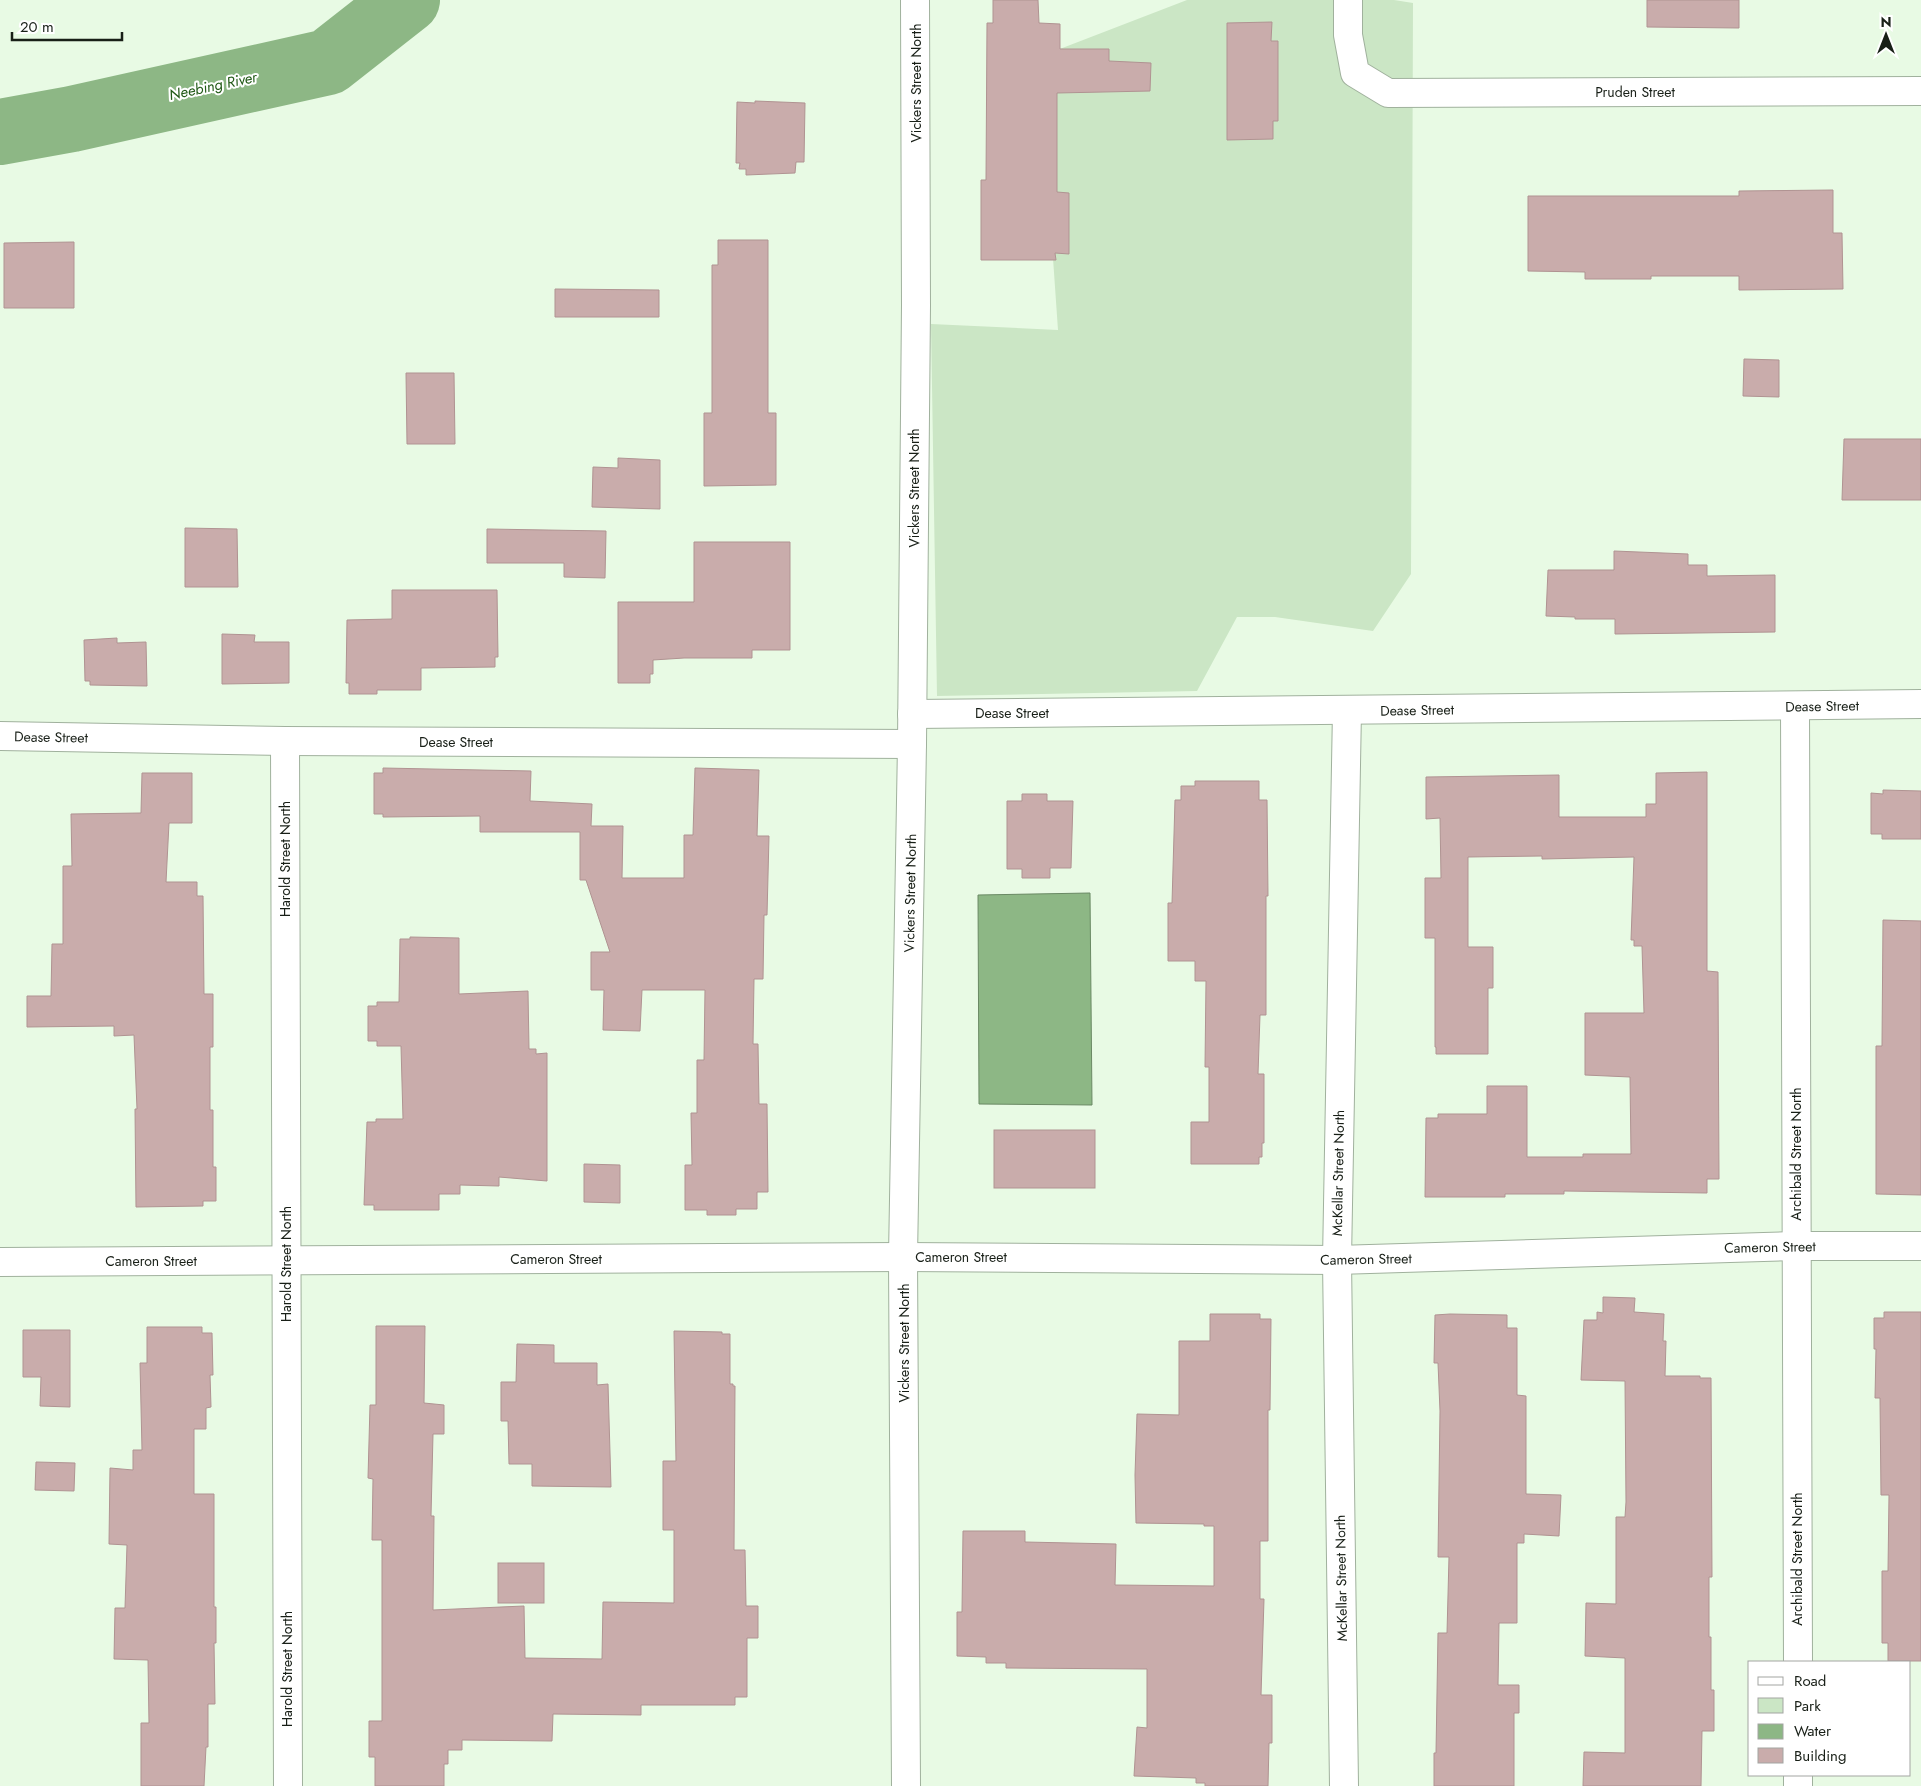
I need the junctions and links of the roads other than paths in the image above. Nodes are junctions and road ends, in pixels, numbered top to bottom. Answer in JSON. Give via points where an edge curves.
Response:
{"nodes":[{"id":1,"x":916,"y":0,"type":"edge"},
{"id":2,"x":1348,"y":0,"type":"edge"},
{"id":3,"x":1921,"y":91,"type":"edge"},
{"id":4,"x":1921,"y":704,"type":"edge"},
{"id":5,"x":1795,"y":706,"type":"junction"},
{"id":6,"x":1347,"y":710,"type":"junction"},
{"id":7,"x":912,"y":714,"type":"junction"},
{"id":8,"x":0,"y":736,"type":"edge"},
{"id":9,"x":285,"y":741,"type":"junction"},
{"id":10,"x":912,"y":744,"type":"junction"},
{"id":11,"x":1796,"y":1246,"type":"junction"},
{"id":12,"x":1921,"y":1246,"type":"edge"},
{"id":13,"x":904,"y":1257,"type":"junction"},
{"id":14,"x":1337,"y":1260,"type":"junction"},
{"id":15,"x":286,"y":1261,"type":"junction"},
{"id":16,"x":0,"y":1262,"type":"edge"},
{"id":17,"x":1798,"y":1661,"type":"edge"},
{"id":18,"x":288,"y":1786,"type":"edge"},
{"id":19,"x":906,"y":1786,"type":"edge"},
{"id":20,"x":1344,"y":1786,"type":"edge"}],
"edges":[{"from":1,"to":7,"type":"street","name":"Vickers Street North"},
{"from":2,"to":3,"type":"street","name":"Pruden Street","via":[[1348,35],[1355,73],[1388,93]]},
{"from":4,"to":5,"type":"street","name":"Dease Street"},
{"from":5,"to":6,"type":"street","name":"Dease Street"},
{"from":5,"to":11,"type":"street","name":"Archibald Street North"},
{"from":6,"to":7,"type":"street","name":"Dease Street"},
{"from":6,"to":14,"type":"street","name":"McKellar Street North"},
{"from":7,"to":10,"type":"street","name":"Vickers Street North"},
{"from":8,"to":9,"type":"street","name":"Dease Street"},
{"from":9,"to":10,"type":"street","name":"Dease Street"},
{"from":9,"to":15,"type":"street","name":"Harold Street North"},
{"from":10,"to":13,"type":"street","name":"Vickers Street North"},
{"from":11,"to":12,"type":"street","name":"Cameron Street"},
{"from":11,"to":14,"type":"street","name":"Cameron Street"},
{"from":11,"to":17,"type":"street","name":"Archibald Street North"},
{"from":13,"to":14,"type":"street","name":"Cameron Street"},
{"from":13,"to":15,"type":"street","name":"Cameron Street"},
{"from":13,"to":19,"type":"street","name":"Vickers Street North"},
{"from":14,"to":20,"type":"street","name":"McKellar Street North"},
{"from":15,"to":16,"type":"street","name":"Cameron Street"},
{"from":15,"to":18,"type":"street","name":"Harold Street North"}]}
